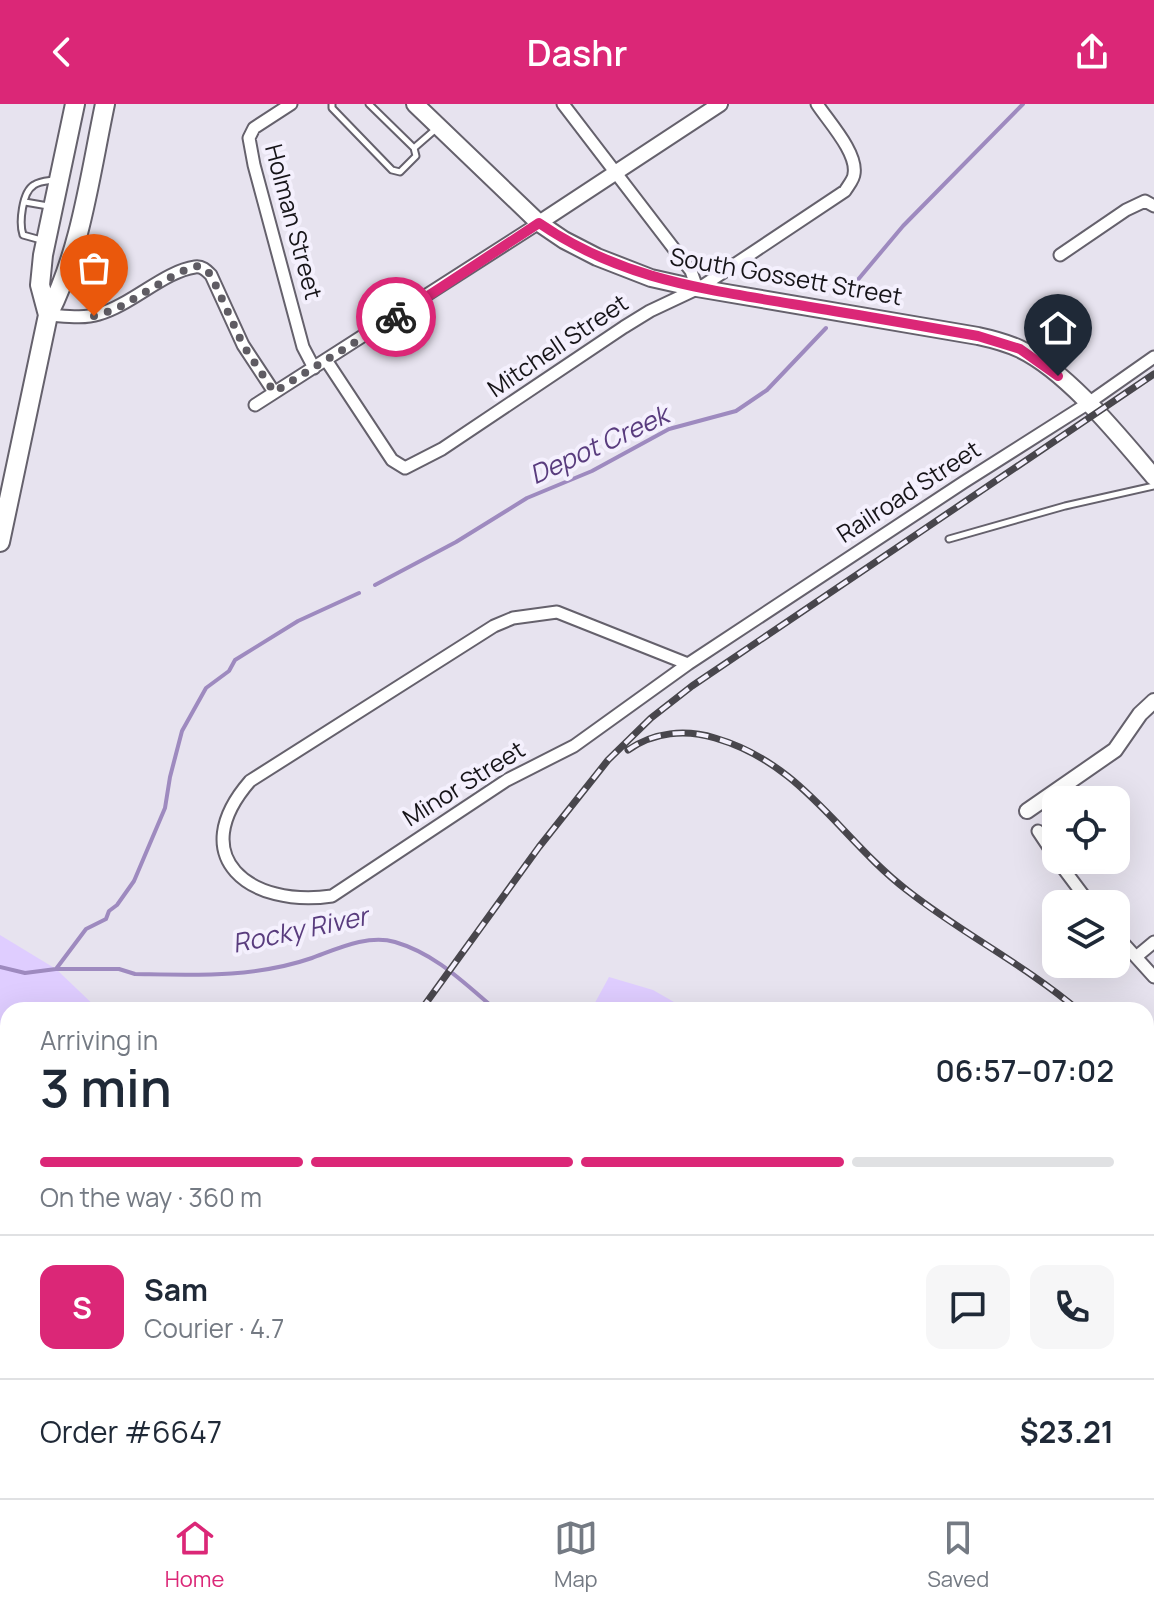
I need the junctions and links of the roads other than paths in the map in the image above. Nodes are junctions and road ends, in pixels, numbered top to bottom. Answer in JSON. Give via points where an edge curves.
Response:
{"nodes":[{"id":1,"x":75,"y":104,"type":"edge"},
{"id":2,"x":105,"y":104,"type":"edge"},
{"id":3,"x":291,"y":104,"type":"edge"},
{"id":4,"x":332,"y":104,"type":"edge"},
{"id":5,"x":369,"y":104,"type":"edge"},
{"id":6,"x":415,"y":104,"type":"edge"},
{"id":7,"x":563,"y":104,"type":"edge"},
{"id":8,"x":720,"y":104,"type":"edge"},
{"id":9,"x":817,"y":104,"type":"edge"},
{"id":10,"x":438,"y":127,"type":"junction"},
{"id":11,"x":414,"y":148,"type":"junction"},
{"id":12,"x":616,"y":172,"type":"junction"},
{"id":13,"x":59,"y":180,"type":"junction"},
{"id":14,"x":25,"y":202,"type":"junction"},
{"id":15,"x":1154,"y":206,"type":"edge"},
{"id":16,"x":53,"y":207,"type":"junction"},
{"id":17,"x":539,"y":223,"type":"junction"},
{"id":18,"x":46,"y":241,"type":"junction"},
{"id":19,"x":1060,"y":255,"type":"dead end"},
{"id":20,"x":697,"y":288,"type":"junction"},
{"id":21,"x":48,"y":315,"type":"junction"},
{"id":22,"x":1154,"y":357,"type":"edge"},
{"id":23,"x":326,"y":360,"type":"junction"},
{"id":24,"x":314,"y":368,"type":"junction"},
{"id":25,"x":274,"y":392,"type":"junction"},
{"id":26,"x":1087,"y":404,"type":"junction"},
{"id":27,"x":255,"y":405,"type":"dead end"},
{"id":28,"x":1154,"y":477,"type":"edge"},
{"id":29,"x":1154,"y":486,"type":"edge"},
{"id":30,"x":1,"y":529,"type":"edge"},
{"id":31,"x":949,"y":539,"type":"dead end"},
{"id":32,"x":688,"y":664,"type":"junction"},
{"id":33,"x":1154,"y":701,"type":"edge"},
{"id":34,"x":1027,"y":811,"type":"dead end"},
{"id":35,"x":1038,"y":831,"type":"dead end"},
{"id":36,"x":1042,"y":837,"type":"edge"},
{"id":37,"x":1154,"y":942,"type":"edge"},
{"id":38,"x":1130,"y":950,"type":"edge"},
{"id":39,"x":1136,"y":957,"type":"junction"},
{"id":40,"x":1154,"y":977,"type":"edge"}],
"edges":[{"from":1,"to":13,"type":"highway"},
{"from":2,"to":21,"type":"highway","via":[[75,250]]},
{"from":3,"to":24,"type":"street","name":"Holman Street","via":[[254,128],[249,138],[303,347]]},
{"from":4,"to":11,"type":"lane","via":[[392,170],[400,172],[412,162]]},
{"from":5,"to":11,"type":"lane"},
{"from":6,"to":10,"type":"main road","name":"South Gossett Street"},
{"from":7,"to":12,"type":"street"},
{"from":8,"to":12,"type":"street"},
{"from":9,"to":20,"type":"street","name":"Mitchell Street","via":[[854,163],[855,175],[845,191]]},
{"from":10,"to":11,"type":"lane"},
{"from":10,"to":17,"type":"main road","name":"South Gossett Street"},
{"from":12,"to":17,"type":"street"},
{"from":12,"to":20,"type":"street","via":[[691,271]]},
{"from":13,"to":14,"type":"lane","via":[[33,185]]},
{"from":13,"to":16,"type":"highway"},
{"from":14,"to":16,"type":"lane"},
{"from":14,"to":18,"type":"lane","via":[[23,235]]},
{"from":15,"to":19,"type":"street","via":[[1145,201],[1126,210]]},
{"from":16,"to":18,"type":"highway"},
{"from":17,"to":20,"type":"main road","name":"South Gossett Street","via":[[597,257],[651,278]]},
{"from":17,"to":23,"type":"street"},
{"from":18,"to":21,"type":"highway","via":[[40,285]]},
{"from":20,"to":23,"type":"street","name":"Mitchell Street","via":[[650,311],[405,468],[392,460]]},
{"from":20,"to":26,"type":"main road","name":"South Gossett Street","via":[[998,341],[1037,359]]},
{"from":21,"to":25,"type":"street","via":[[94,316],[178,273],[203,267]]},
{"from":21,"to":30,"type":"highway"},
{"from":22,"to":26,"type":"street","name":"Railroad Street"},
{"from":23,"to":24,"type":"street"},
{"from":24,"to":25,"type":"street"},
{"from":25,"to":27,"type":"street"},
{"from":26,"to":28,"type":"main road","name":"South Gossett Street"},
{"from":26,"to":32,"type":"street","name":"Railroad Street"},
{"from":29,"to":31,"type":"lane"},
{"from":32,"to":32,"type":"street","name":"Minor Street","via":[[557,612],[513,618],[250,781],[232,802],[222,829],[224,858],[267,893],[304,900],[332,896],[507,780],[574,746]]},
{"from":33,"to":34,"type":"street","via":[[1115,750]]},
{"from":35,"to":36,"type":"street"},
{"from":37,"to":39,"type":"street"},
{"from":38,"to":39,"type":"street"},
{"from":39,"to":40,"type":"street"}]}
